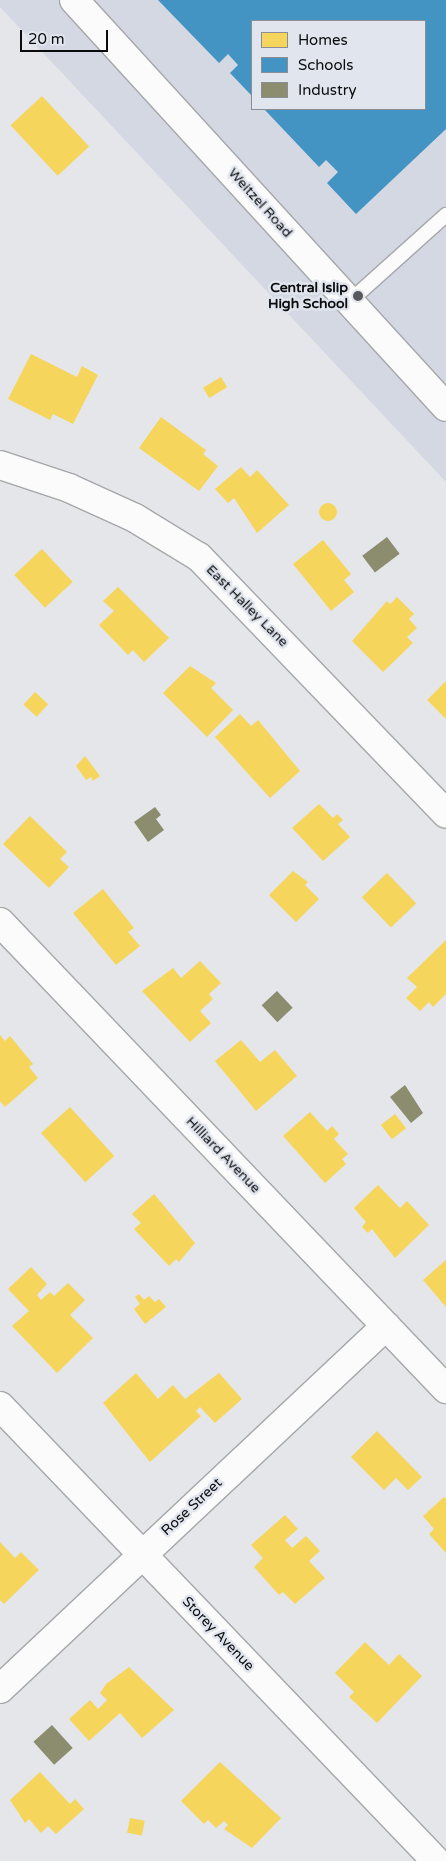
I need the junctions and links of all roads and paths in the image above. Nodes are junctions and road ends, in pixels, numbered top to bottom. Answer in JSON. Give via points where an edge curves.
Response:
{"nodes":[{"id":1,"x":74,"y":0,"type":"edge"},
{"id":2,"x":446,"y":214,"type":"edge"},
{"id":3,"x":350,"y":301,"type":"junction"},
{"id":4,"x":446,"y":407,"type":"edge"},
{"id":5,"x":0,"y":464,"type":"edge"},
{"id":6,"x":446,"y":814,"type":"edge"},
{"id":7,"x":0,"y":922,"type":"edge"},
{"id":8,"x":386,"y":1326,"type":"junction"},
{"id":9,"x":446,"y":1389,"type":"edge"},
{"id":10,"x":0,"y":1406,"type":"edge"},
{"id":11,"x":141,"y":1554,"type":"junction"},
{"id":12,"x":0,"y":1689,"type":"edge"},
{"id":13,"x":436,"y":1861,"type":"edge"}],
"edges":[{"from":1,"to":3,"type":"street","name":"Weitzel Road"},
{"from":2,"to":3,"type":"lane"},
{"from":3,"to":4,"type":"street","name":"Weitzel Road"},
{"from":5,"to":6,"type":"street","name":"East Halley Lane","via":[[69,488],[127,515],[198,557]]},
{"from":7,"to":8,"type":"street","name":"Hilliard Avenue"},
{"from":8,"to":9,"type":"street","name":"Hilliard Avenue"},
{"from":8,"to":11,"type":"street","name":"Rose Street"},
{"from":10,"to":11,"type":"street","name":"Storey Avenue"},
{"from":11,"to":12,"type":"street","name":"Rose Street"},
{"from":11,"to":13,"type":"street","name":"Storey Avenue"}]}
